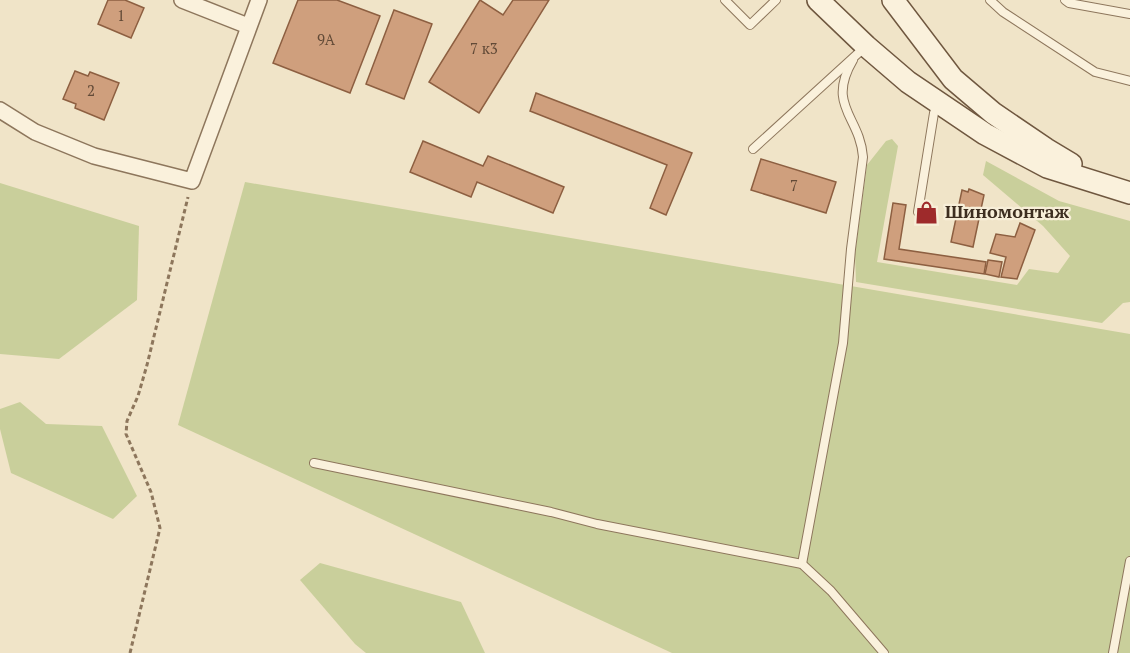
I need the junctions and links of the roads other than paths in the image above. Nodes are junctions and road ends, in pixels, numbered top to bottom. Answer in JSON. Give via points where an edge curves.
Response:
{"nodes":[{"id":1,"x":182,"y":0,"type":"edge"},
{"id":2,"x":259,"y":0,"type":"edge"},
{"id":3,"x":725,"y":0,"type":"edge"},
{"id":4,"x":776,"y":0,"type":"edge"},
{"id":5,"x":818,"y":0,"type":"edge"},
{"id":6,"x":893,"y":0,"type":"edge"},
{"id":7,"x":990,"y":0,"type":"edge"},
{"id":8,"x":1065,"y":0,"type":"edge"},
{"id":9,"x":1130,"y":14,"type":"edge"},
{"id":10,"x":248,"y":26,"type":"junction"},
{"id":11,"x":859,"y":53,"type":"junction"},
{"id":12,"x":953,"y":79,"type":"junction"},
{"id":13,"x":1130,"y":81,"type":"edge"},
{"id":14,"x":938,"y":103,"type":"junction"},
{"id":15,"x":0,"y":110,"type":"edge"},
{"id":16,"x":753,"y":149,"type":"dead end"},
{"id":17,"x":1123,"y":191,"type":"edge"},
{"id":18,"x":918,"y":212,"type":"dead end"},
{"id":19,"x":314,"y":463,"type":"dead end"},
{"id":20,"x":1130,"y":561,"type":"edge"},
{"id":21,"x":802,"y":564,"type":"junction"},
{"id":22,"x":1127,"y":597,"type":"edge"},
{"id":23,"x":884,"y":653,"type":"edge"},
{"id":24,"x":1113,"y":653,"type":"edge"}],
"edges":[{"from":1,"to":10,"type":"street"},
{"from":2,"to":10,"type":"street"},
{"from":3,"to":4,"type":"lane","via":[[750,25]]},
{"from":5,"to":11,"type":"main road"},
{"from":6,"to":12,"type":"main road"},
{"from":7,"to":13,"type":"lane","via":[[1095,72]]},
{"from":8,"to":9,"type":"lane"},
{"from":10,"to":15,"type":"street","via":[[192,181],[94,156],[35,132]]},
{"from":11,"to":14,"type":"main road"},
{"from":11,"to":16,"type":"lane"},
{"from":11,"to":21,"type":"lane","via":[[846,72],[842,88],[846,112],[862,142],[863,157],[843,343]]},
{"from":12,"to":14,"type":"main road"},
{"from":12,"to":17,"type":"main road","via":[[993,113],[1046,149]]},
{"from":14,"to":17,"type":"main road","via":[[1047,167]]},
{"from":14,"to":18,"type":"lane"},
{"from":19,"to":21,"type":"lane"},
{"from":20,"to":22,"type":"lane"},
{"from":21,"to":23,"type":"lane","via":[[831,591]]},
{"from":22,"to":24,"type":"lane"}]}
